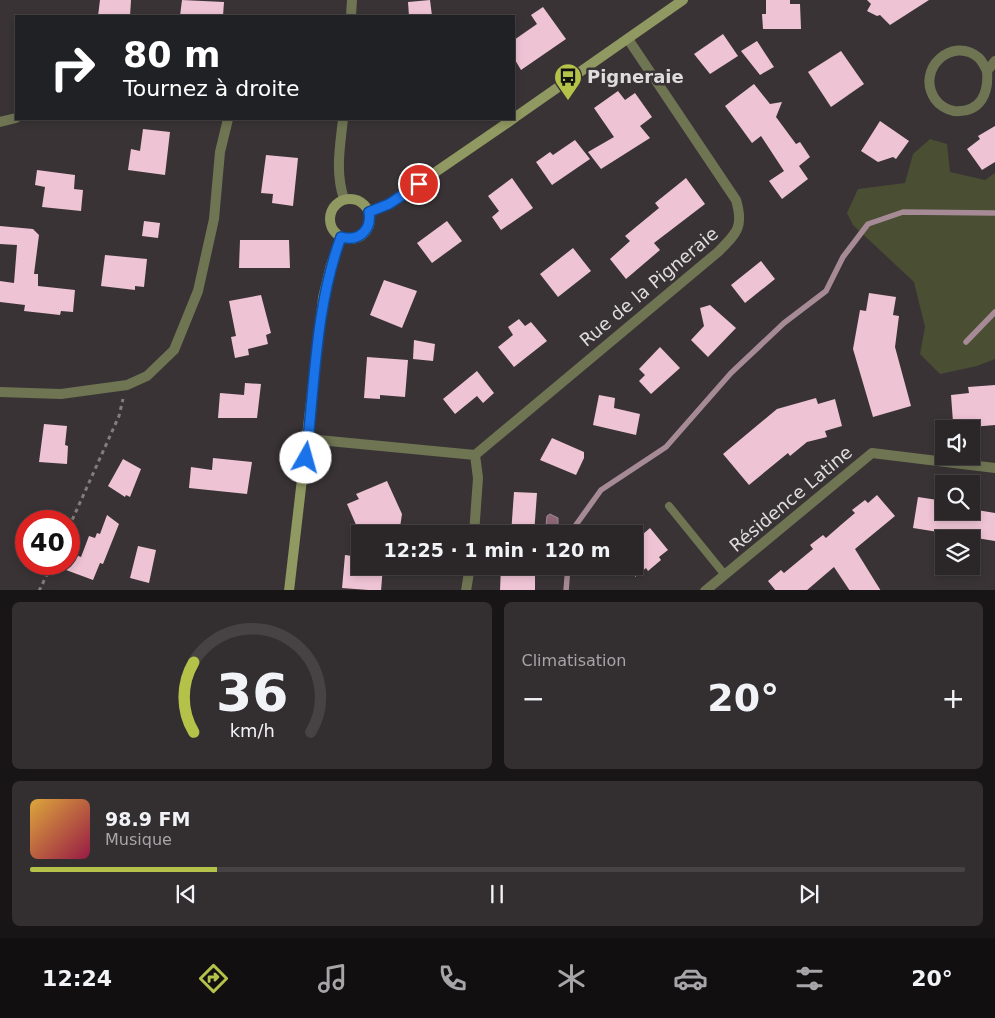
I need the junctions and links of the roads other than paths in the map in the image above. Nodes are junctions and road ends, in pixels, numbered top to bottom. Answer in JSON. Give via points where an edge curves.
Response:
{"nodes":[{"id":1,"x":352,"y":0,"type":"edge"},
{"id":2,"x":683,"y":0,"type":"edge"},
{"id":3,"x":351,"y":15,"type":"edge"},
{"id":4,"x":628,"y":40,"type":"junction"},
{"id":5,"x":995,"y":61,"type":"edge"},
{"id":6,"x":987,"y":71,"type":"junction"},
{"id":7,"x":515,"y":117,"type":"edge"},
{"id":8,"x":15,"y":118,"type":"edge"},
{"id":9,"x":228,"y":120,"type":"edge"},
{"id":10,"x":344,"y":120,"type":"edge"},
{"id":11,"x":510,"y":120,"type":"edge"},
{"id":12,"x":0,"y":122,"type":"edge"},
{"id":13,"x":344,"y":199,"type":"junction"},
{"id":14,"x":369,"y":212,"type":"junction"},
{"id":15,"x":341,"y":237,"type":"junction"},
{"id":16,"x":0,"y":392,"type":"edge"},
{"id":17,"x":308,"y":439,"type":"junction"},
{"id":18,"x":475,"y":455,"type":"junction"},
{"id":19,"x":995,"y":468,"type":"edge"},
{"id":20,"x":669,"y":506,"type":"dead end"},
{"id":21,"x":475,"y":525,"type":"edge"},
{"id":22,"x":468,"y":575,"type":"edge"},
{"id":23,"x":725,"y":575,"type":"junction"},
{"id":24,"x":289,"y":590,"type":"edge"},
{"id":25,"x":466,"y":590,"type":"edge"},
{"id":26,"x":705,"y":590,"type":"edge"}],
"edges":[{"from":1,"to":3,"type":"street"},
{"from":2,"to":4,"type":"street"},
{"from":4,"to":7,"type":"street"},
{"from":4,"to":18,"type":"street","name":"Rue de la Pigneraie","via":[[736,200],[741,217],[736,234]]},
{"from":5,"to":6,"type":"street"},
{"from":6,"to":6,"type":"street","via":[[978,58],[964,51],[948,52],[936,62],[929,76],[930,91],[939,104],[953,111],[969,109],[982,100],[988,86]]},
{"from":8,"to":12,"type":"street"},
{"from":9,"to":16,"type":"street","via":[[220,152],[214,219],[198,291],[174,350],[147,376],[127,385],[61,394]]},
{"from":10,"to":13,"type":"street","via":[[338,166]]},
{"from":11,"to":14,"type":"street","via":[[405,194]]},
{"from":13,"to":14,"type":"street","via":[[362,202]]},
{"from":13,"to":15,"type":"street","via":[[334,206],[330,217],[332,229]]},
{"from":14,"to":15,"type":"street","via":[[366,231],[355,238]]},
{"from":15,"to":17,"type":"street","via":[[323,298]]},
{"from":17,"to":18,"type":"street"},
{"from":17,"to":24,"type":"street"},
{"from":18,"to":21,"type":"street","via":[[478,478]]},
{"from":19,"to":23,"type":"street","name":"Résidence Latine","via":[[872,453]]},
{"from":20,"to":23,"type":"lane"},
{"from":22,"to":25,"type":"street"},
{"from":23,"to":26,"type":"street","name":"Résidence Latine"}]}
